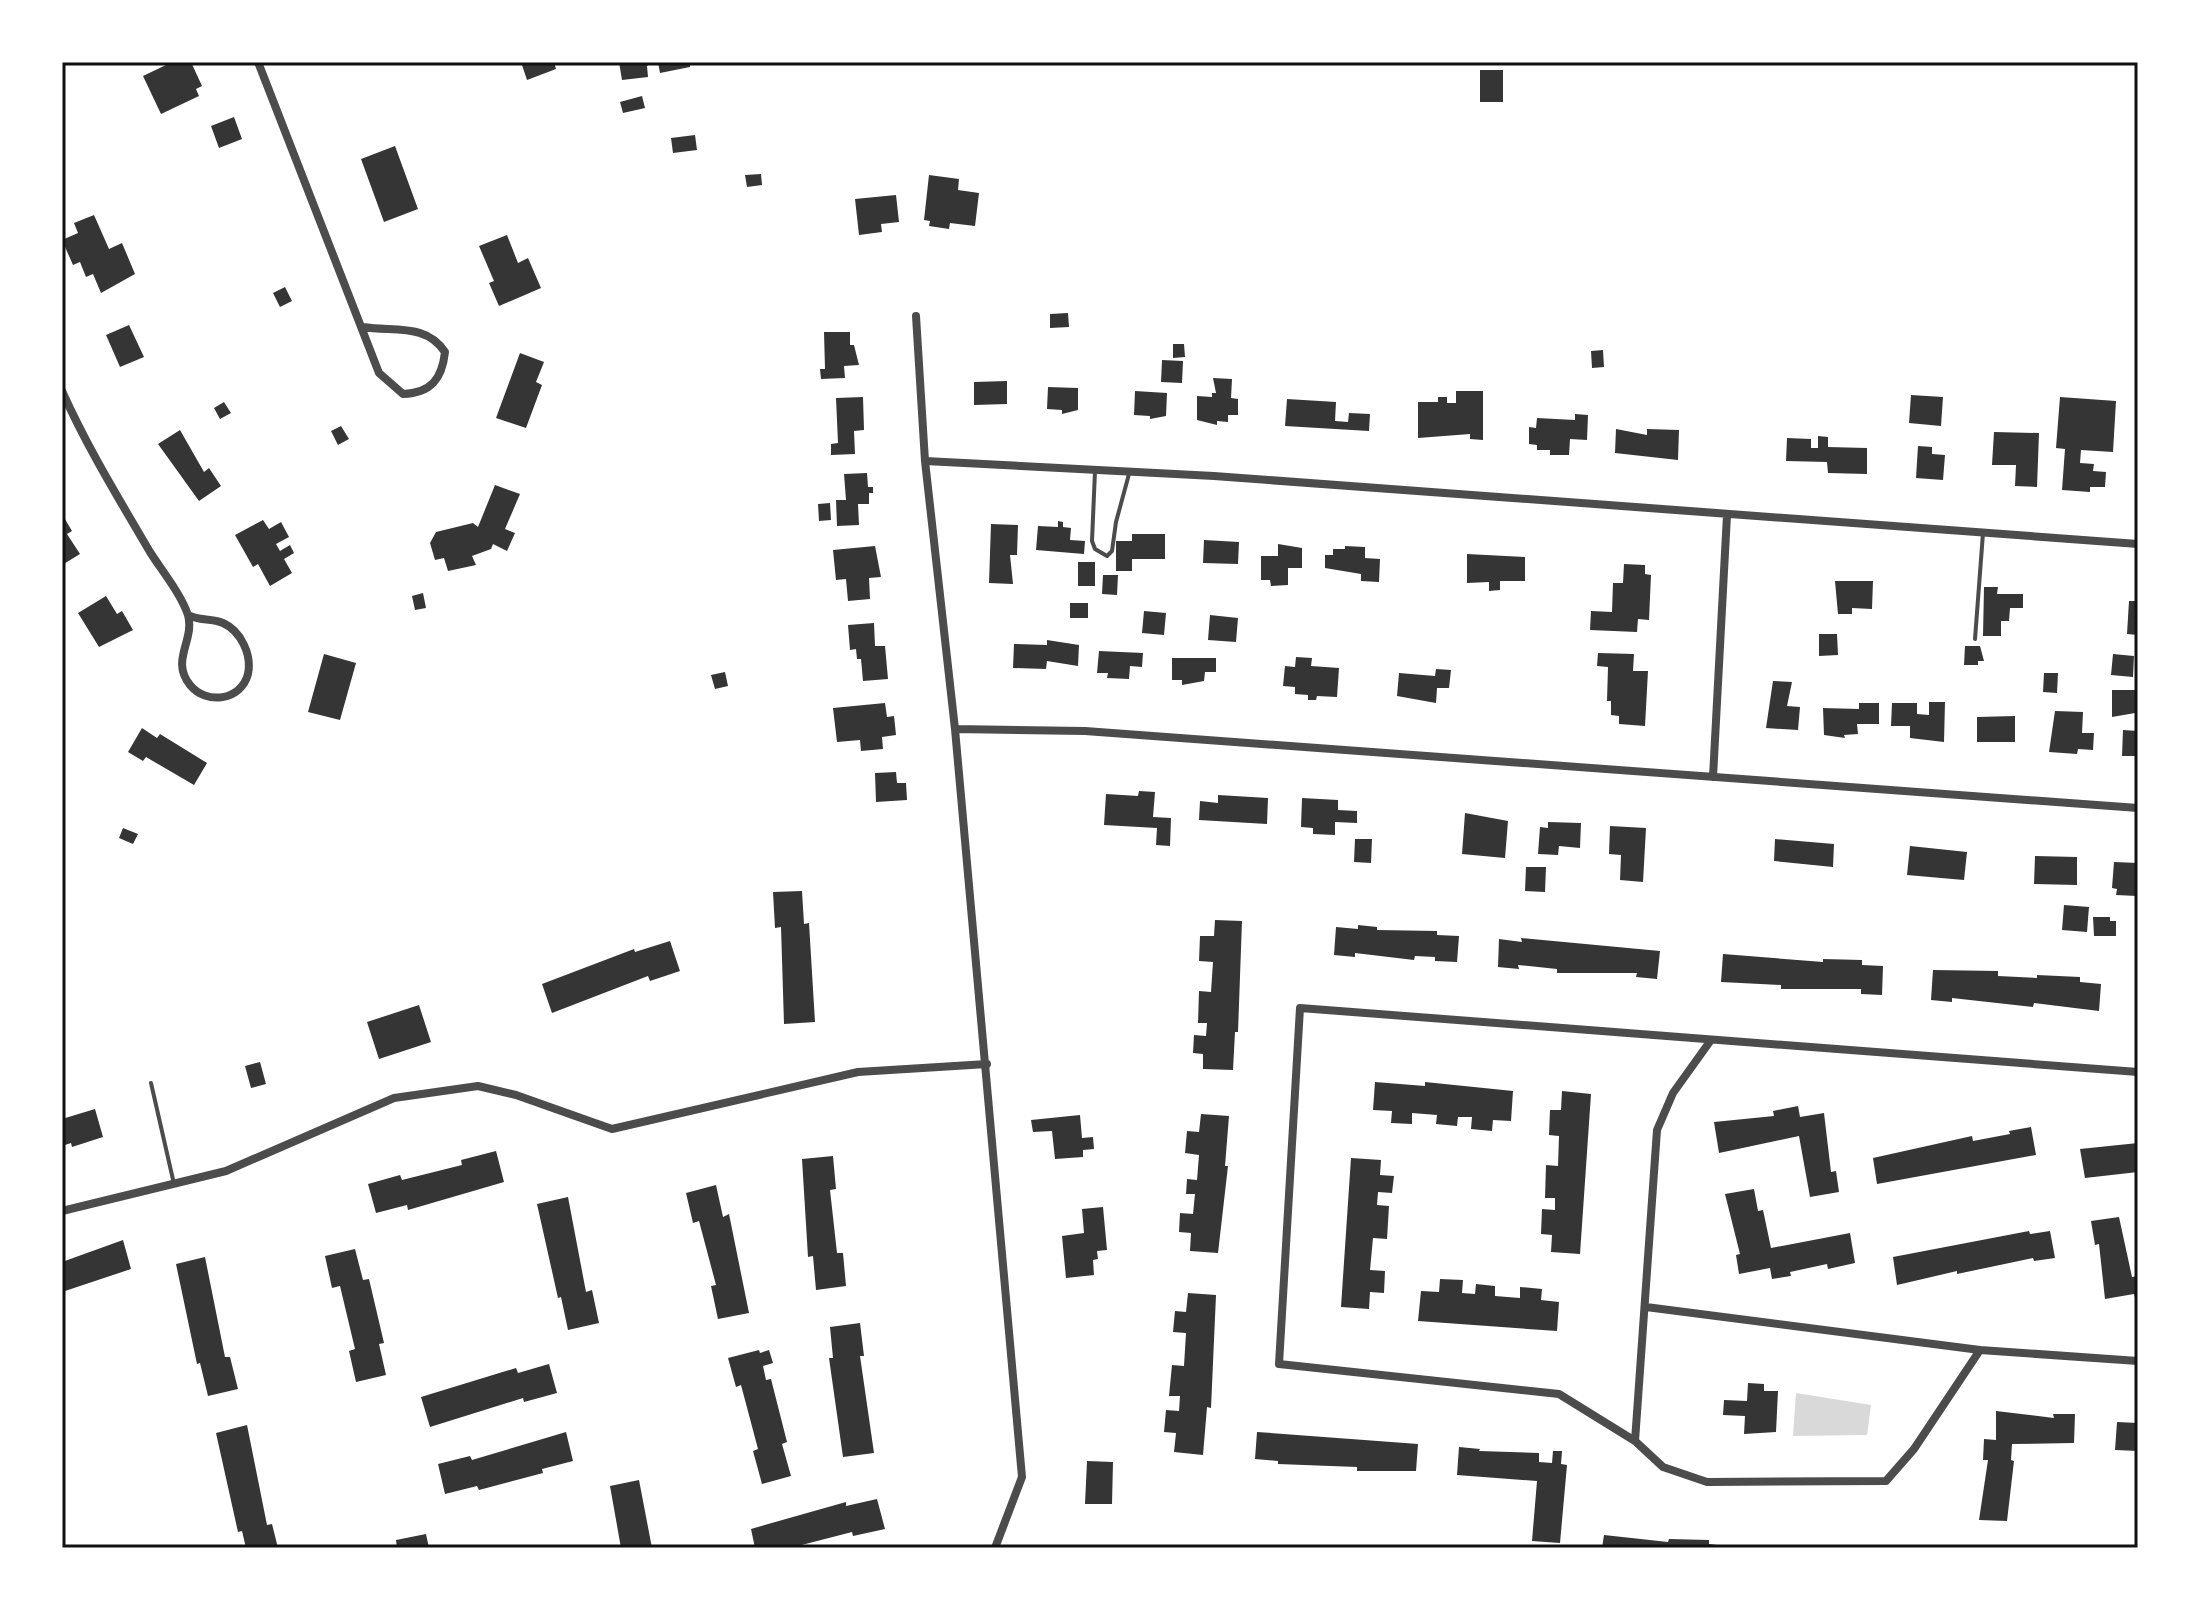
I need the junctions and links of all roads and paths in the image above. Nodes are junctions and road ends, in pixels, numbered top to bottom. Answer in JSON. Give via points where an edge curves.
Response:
{"nodes":[{"id":1,"x":258,"y":62,"type":"edge"},
{"id":2,"x":916,"y":316,"type":"dead end"},
{"id":3,"x":363,"y":327,"type":"junction"},
{"id":4,"x":62,"y":391,"type":"edge"},
{"id":5,"x":925,"y":461,"type":"junction"},
{"id":6,"x":1095,"y":470,"type":"junction"},
{"id":7,"x":1130,"y":471,"type":"junction"},
{"id":8,"x":1727,"y":515,"type":"junction"},
{"id":9,"x":1983,"y":533,"type":"junction"},
{"id":10,"x":2138,"y":544,"type":"edge"},
{"id":11,"x":188,"y":615,"type":"junction"},
{"id":12,"x":1975,"y":639,"type":"dead end"},
{"id":13,"x":955,"y":729,"type":"junction"},
{"id":14,"x":1713,"y":777,"type":"junction"},
{"id":15,"x":2138,"y":808,"type":"edge"},
{"id":16,"x":1711,"y":1040,"type":"junction"},
{"id":17,"x":987,"y":1064,"type":"junction"},
{"id":18,"x":2138,"y":1072,"type":"edge"},
{"id":19,"x":151,"y":1083,"type":"dead end"},
{"id":20,"x":174,"y":1184,"type":"junction"},
{"id":21,"x":62,"y":1211,"type":"edge"},
{"id":22,"x":1646,"y":1307,"type":"junction"},
{"id":23,"x":1980,"y":1350,"type":"junction"},
{"id":24,"x":2138,"y":1361,"type":"edge"},
{"id":25,"x":1635,"y":1441,"type":"junction"},
{"id":26,"x":995,"y":1548,"type":"edge"}],
"edges":[{"from":1,"to":3,"type":"street"},
{"from":2,"to":5,"type":"street"},
{"from":3,"to":3,"type":"street","via":[[418,331],[436,339],[445,352],[437,381],[421,393],[403,394],[389,385],[371,359]]},
{"from":4,"to":11,"type":"street","via":[[88,446]]},
{"from":5,"to":6,"type":"street"},
{"from":5,"to":13,"type":"street"},
{"from":6,"to":7,"type":"street"},
{"from":6,"to":7,"type":"lane","via":[[1092,541],[1107,556]]},
{"from":7,"to":8,"type":"street"},
{"from":8,"to":9,"type":"street"},
{"from":8,"to":14,"type":"street"},
{"from":9,"to":10,"type":"street"},
{"from":9,"to":12,"type":"lane"},
{"from":11,"to":11,"type":"street","via":[[181,657],[185,678],[202,696],[230,695],[248,672],[244,644],[223,623]]},
{"from":13,"to":14,"type":"street","via":[[1085,731]]},
{"from":13,"to":17,"type":"street"},
{"from":14,"to":15,"type":"street"},
{"from":16,"to":18,"type":"street"},
{"from":16,"to":22,"type":"street","via":[[1684,1075],[1657,1130]]},
{"from":16,"to":25,"type":"street","via":[[1300,1008],[1279,1364],[1559,1394]]},
{"from":17,"to":20,"type":"street","via":[[858,1072],[612,1129],[478,1086],[394,1098],[226,1171]]},
{"from":17,"to":26,"type":"street","via":[[1022,1477]]},
{"from":19,"to":20,"type":"lane"},
{"from":20,"to":21,"type":"street"},
{"from":22,"to":23,"type":"street"},
{"from":22,"to":25,"type":"street"},
{"from":23,"to":24,"type":"street"},
{"from":23,"to":25,"type":"street","via":[[1914,1449],[1886,1481],[1707,1482],[1663,1467]]}]}
